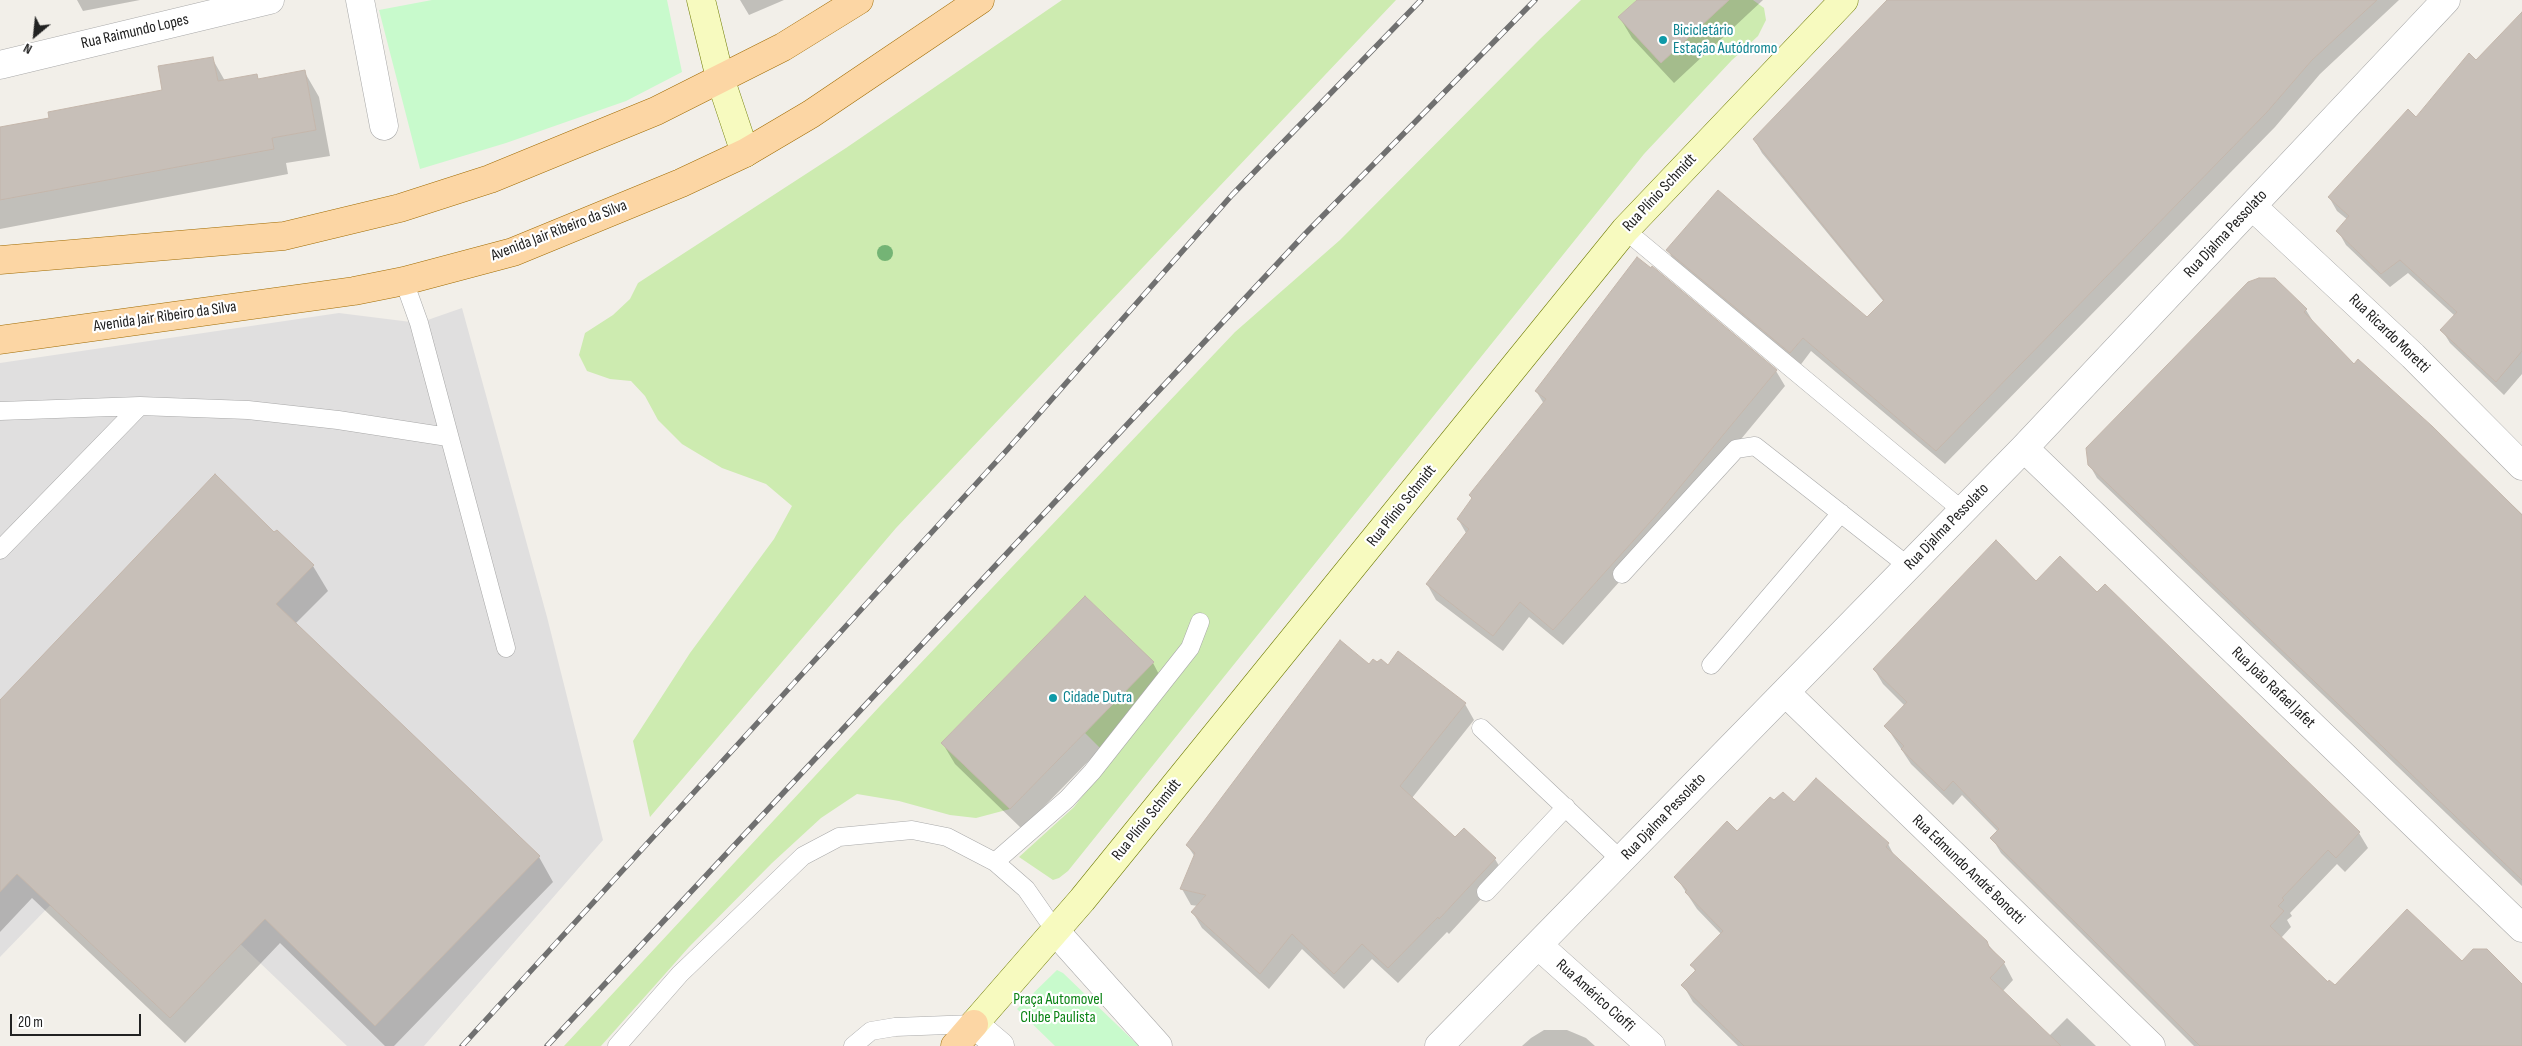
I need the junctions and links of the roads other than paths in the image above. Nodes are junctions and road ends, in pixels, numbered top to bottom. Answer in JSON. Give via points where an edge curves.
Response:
{"nodes":[{"id":1,"x":270,"y":0,"type":"edge"},
{"id":2,"x":360,"y":0,"type":"edge"},
{"id":3,"x":702,"y":0,"type":"edge"},
{"id":4,"x":858,"y":0,"type":"edge"},
{"id":5,"x":980,"y":0,"type":"edge"},
{"id":6,"x":1844,"y":0,"type":"edge"},
{"id":7,"x":2446,"y":0,"type":"edge"},
{"id":8,"x":0,"y":64,"type":"edge"},
{"id":9,"x":720,"y":78,"type":"junction"},
{"id":10,"x":384,"y":126,"type":"dead end"},
{"id":11,"x":745,"y":153,"type":"junction"},
{"id":12,"x":2252,"y":206,"type":"junction"},
{"id":13,"x":1625,"y":230,"type":"junction"},
{"id":14,"x":0,"y":260,"type":"edge"},
{"id":15,"x":404,"y":281,"type":"junction"},
{"id":16,"x":0,"y":340,"type":"edge"},
{"id":17,"x":140,"y":406,"type":"junction"},
{"id":18,"x":0,"y":411,"type":"edge"},
{"id":19,"x":448,"y":438,"type":"junction"},
{"id":20,"x":2024,"y":448,"type":"junction"},
{"id":21,"x":2519,"y":457,"type":"edge"},
{"id":22,"x":1963,"y":511,"type":"junction"},
{"id":23,"x":1841,"y":514,"type":"junction"},
{"id":24,"x":0,"y":550,"type":"edge"},
{"id":25,"x":1908,"y":566,"type":"junction"},
{"id":26,"x":1622,"y":574,"type":"dead end"},
{"id":27,"x":1200,"y":622,"type":"dead end"},
{"id":28,"x":506,"y":648,"type":"dead end"},
{"id":29,"x":1712,"y":665,"type":"dead end"},
{"id":30,"x":1786,"y":693,"type":"junction"},
{"id":31,"x":1481,"y":728,"type":"dead end"},
{"id":32,"x":1566,"y":807,"type":"junction"},
{"id":33,"x":1621,"y":860,"type":"junction"},
{"id":34,"x":995,"y":862,"type":"junction"},
{"id":35,"x":1486,"y":892,"type":"dead end"},
{"id":36,"x":2522,"y":928,"type":"edge"},
{"id":37,"x":1056,"y":932,"type":"junction"},
{"id":38,"x":1538,"y":945,"type":"junction"},
{"id":39,"x":974,"y":1024,"type":"junction"},
{"id":40,"x":617,"y":1046,"type":"edge"},
{"id":41,"x":853,"y":1046,"type":"edge"},
{"id":42,"x":955,"y":1046,"type":"edge"},
{"id":43,"x":1000,"y":1046,"type":"edge"},
{"id":44,"x":1158,"y":1046,"type":"edge"},
{"id":45,"x":1439,"y":1046,"type":"edge"},
{"id":46,"x":1651,"y":1046,"type":"edge"},
{"id":47,"x":2151,"y":1046,"type":"edge"}],
"edges":[{"from":1,"to":8,"type":"street","name":"Rua Raimundo Lopes"},
{"from":2,"to":10,"type":"street"},
{"from":3,"to":9,"type":"street"},
{"from":4,"to":9,"type":"main road","via":[[783,47]]},
{"from":5,"to":11,"type":"main road","name":"Avenida Jair Ribeiro da Silva","via":[[811,114]]},
{"from":6,"to":13,"type":"street","name":"Rua Plínio Schmidt"},
{"from":7,"to":12,"type":"street","name":"Rua Djalma Pessolato"},
{"from":9,"to":11,"type":"street"},
{"from":9,"to":14,"type":"main road","via":[[656,111],[490,179],[400,208],[284,236]]},
{"from":11,"to":15,"type":"main road","name":"Avenida Jair Ribeiro da Silva","via":[[681,183],[512,252]]},
{"from":12,"to":20,"type":"street","name":"Rua Djalma Pessolato"},
{"from":12,"to":21,"type":"street","name":"Rua Ricardo Moretti"},
{"from":13,"to":22,"type":"lane"},
{"from":13,"to":37,"type":"street","name":"Rua Plínio Schmidt"},
{"from":15,"to":16,"type":"main road","name":"Avenida Jair Ribeiro da Silva"},
{"from":15,"to":19,"type":"lane","via":[[419,323]]},
{"from":17,"to":18,"type":"lane"},
{"from":17,"to":19,"type":"lane","via":[[248,410],[338,420]]},
{"from":17,"to":24,"type":"lane"},
{"from":19,"to":28,"type":"lane"},
{"from":20,"to":22,"type":"street","name":"Rua Djalma Pessolato"},
{"from":20,"to":36,"type":"street","name":"Rua João Rafael Jafet"},
{"from":22,"to":25,"type":"street","name":"Rua Djalma Pessolato"},
{"from":23,"to":25,"type":"lane"},
{"from":23,"to":26,"type":"lane","via":[[1755,446],[1736,449]]},
{"from":23,"to":29,"type":"lane"},
{"from":25,"to":30,"type":"street","name":"Rua Djalma Pessolato"},
{"from":27,"to":34,"type":"lane","via":[[1190,648],[1092,772],[1068,799]]},
{"from":30,"to":33,"type":"street","name":"Rua Djalma Pessolato"},
{"from":30,"to":47,"type":"street","name":"Rua Edmundo André Bonotti"},
{"from":31,"to":32,"type":"lane"},
{"from":32,"to":33,"type":"lane"},
{"from":32,"to":35,"type":"lane"},
{"from":33,"to":38,"type":"street","name":"Rua Djalma Pessolato"},
{"from":34,"to":37,"type":"lane","via":[[1026,889]]},
{"from":34,"to":40,"type":"lane","via":[[947,837],[912,830],[839,837],[803,856],[680,974]]},
{"from":37,"to":39,"type":"street","name":"Rua Plínio Schmidt"},
{"from":37,"to":44,"type":"street"},
{"from":38,"to":45,"type":"street","name":"Rua Djalma Pessolato"},
{"from":38,"to":46,"type":"street","name":"Rua Américo Cioffi"},
{"from":39,"to":41,"type":"lane","via":[[871,1031]]},
{"from":39,"to":42,"type":"main road"},
{"from":39,"to":43,"type":"street"}]}
